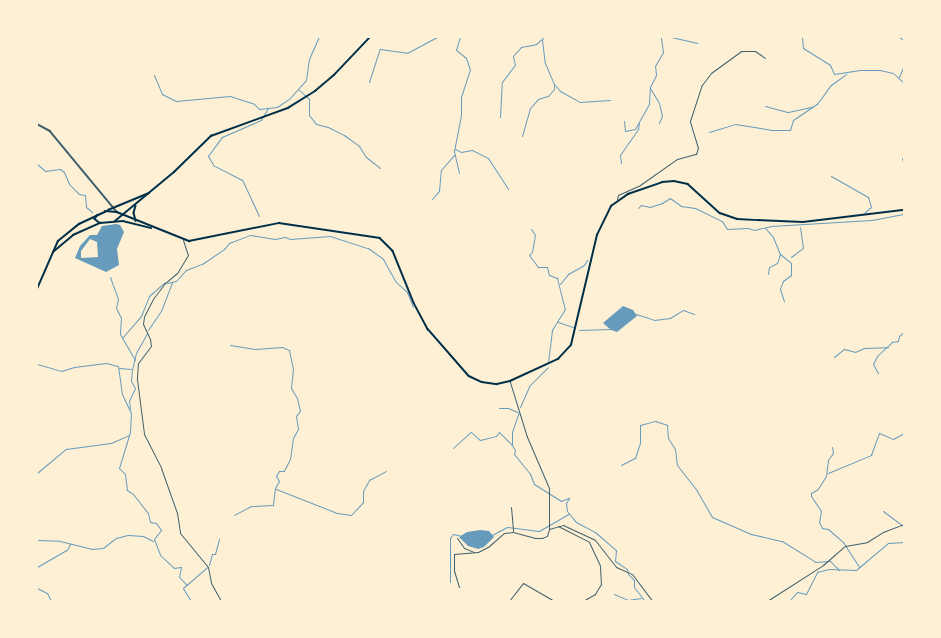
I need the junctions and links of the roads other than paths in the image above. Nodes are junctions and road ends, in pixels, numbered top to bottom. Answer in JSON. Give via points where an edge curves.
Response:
{"nodes":[{"id":1,"x":370,"y":37,"type":"edge"},
{"id":2,"x":765,"y":58,"type":"dead end"},
{"id":3,"x":37,"y":124,"type":"edge"},
{"id":4,"x":152,"y":191,"type":"junction"},
{"id":5,"x":617,"y":199,"type":"junction"},
{"id":6,"x":137,"y":204,"type":"junction"},
{"id":7,"x":114,"y":208,"type":"junction"},
{"id":8,"x":904,"y":210,"type":"edge"},
{"id":9,"x":105,"y":211,"type":"junction"},
{"id":10,"x":117,"y":212,"type":"junction"},
{"id":11,"x":99,"y":214,"type":"junction"},
{"id":12,"x":123,"y":215,"type":"junction"},
{"id":13,"x":116,"y":220,"type":"junction"},
{"id":14,"x":136,"y":221,"type":"junction"},
{"id":15,"x":100,"y":223,"type":"junction"},
{"id":16,"x":152,"y":228,"type":"junction"},
{"id":17,"x":59,"y":240,"type":"junction"},
{"id":18,"x":183,"y":240,"type":"junction"},
{"id":19,"x":62,"y":243,"type":"junction"},
{"id":20,"x":52,"y":253,"type":"junction"},
{"id":21,"x":37,"y":288,"type":"edge"},
{"id":22,"x":510,"y":381,"type":"junction"},
{"id":23,"x":511,"y":507,"type":"dead end"},
{"id":24,"x":904,"y":524,"type":"edge"},
{"id":25,"x":557,"y":526,"type":"junction"},
{"id":26,"x":549,"y":529,"type":"junction"},
{"id":27,"x":513,"y":532,"type":"junction"},
{"id":28,"x":457,"y":538,"type":"dead end"},
{"id":29,"x":475,"y":552,"type":"junction"},
{"id":30,"x":459,"y":588,"type":"dead end"},
{"id":31,"x":221,"y":601,"type":"edge"},
{"id":32,"x":509,"y":601,"type":"edge"},
{"id":33,"x":554,"y":601,"type":"edge"},
{"id":34,"x":583,"y":601,"type":"edge"},
{"id":35,"x":652,"y":601,"type":"edge"},
{"id":36,"x":767,"y":601,"type":"edge"}],
"edges":[{"from":1,"to":4,"type":"main road","via":[[334,76],[315,91],[288,108],[211,136]]},
{"from":2,"to":5,"type":"street","via":[[755,51],[741,51],[711,73],[702,85],[690,121],[698,148],[696,154],[674,160],[640,185],[618,195]]},
{"from":3,"to":7,"type":"street","via":[[50,131]]},
{"from":4,"to":6,"type":"main road"},
{"from":4,"to":7,"type":"main road"},
{"from":5,"to":8,"type":"main road","via":[[654,185],[674,181],[688,184],[720,213],[737,219],[803,222]]},
{"from":5,"to":22,"type":"main road","via":[[604,217],[592,252],[571,345],[558,358]]},
{"from":6,"to":12,"type":"main road"},
{"from":6,"to":14,"type":"main road","via":[[134,213]]},
{"from":7,"to":9,"type":"main road"},
{"from":7,"to":10,"type":"street"},
{"from":9,"to":10,"type":"main road"},
{"from":9,"to":11,"type":"main road"},
{"from":10,"to":12,"type":"main road"},
{"from":10,"to":13,"type":"main road"},
{"from":11,"to":15,"type":"main road","via":[[95,218]]},
{"from":11,"to":17,"type":"main road"},
{"from":12,"to":13,"type":"main road"},
{"from":12,"to":14,"type":"main road"},
{"from":13,"to":15,"type":"main road"},
{"from":13,"to":16,"type":"main road"},
{"from":14,"to":16,"type":"main road"},
{"from":15,"to":19,"type":"main road","via":[[82,230]]},
{"from":16,"to":18,"type":"main road"},
{"from":17,"to":19,"type":"main road"},
{"from":17,"to":20,"type":"main road"},
{"from":18,"to":22,"type":"main road","via":[[200,240],[279,223],[380,238],[393,251],[424,322],[455,362],[469,376],[482,382],[497,384]]},
{"from":18,"to":31,"type":"street","via":[[188,255],[177,273],[154,298],[144,317],[143,324],[151,346],[138,363],[137,379],[144,434],[159,464],[180,533],[208,567],[211,583]]},
{"from":19,"to":20,"type":"main road"},
{"from":20,"to":21,"type":"main road"},
{"from":22,"to":26,"type":"street","via":[[527,437],[549,488]]},
{"from":23,"to":27,"type":"street"},
{"from":24,"to":36,"type":"street","via":[[882,532],[867,542],[845,546],[823,565]]},
{"from":25,"to":26,"type":"street"},
{"from":25,"to":34,"type":"street","via":[[590,542],[600,566],[601,584],[595,594]]},
{"from":25,"to":35,"type":"street","via":[[563,526],[595,540],[616,567],[632,574]]},
{"from":26,"to":27,"type":"street","via":[[546,536],[535,538]]},
{"from":27,"to":29,"type":"street","via":[[504,532],[488,547]]},
{"from":28,"to":29,"type":"street","via":[[464,548]]},
{"from":29,"to":30,"type":"street","via":[[454,554]]},
{"from":32,"to":33,"type":"street","via":[[523,583]]}]}
